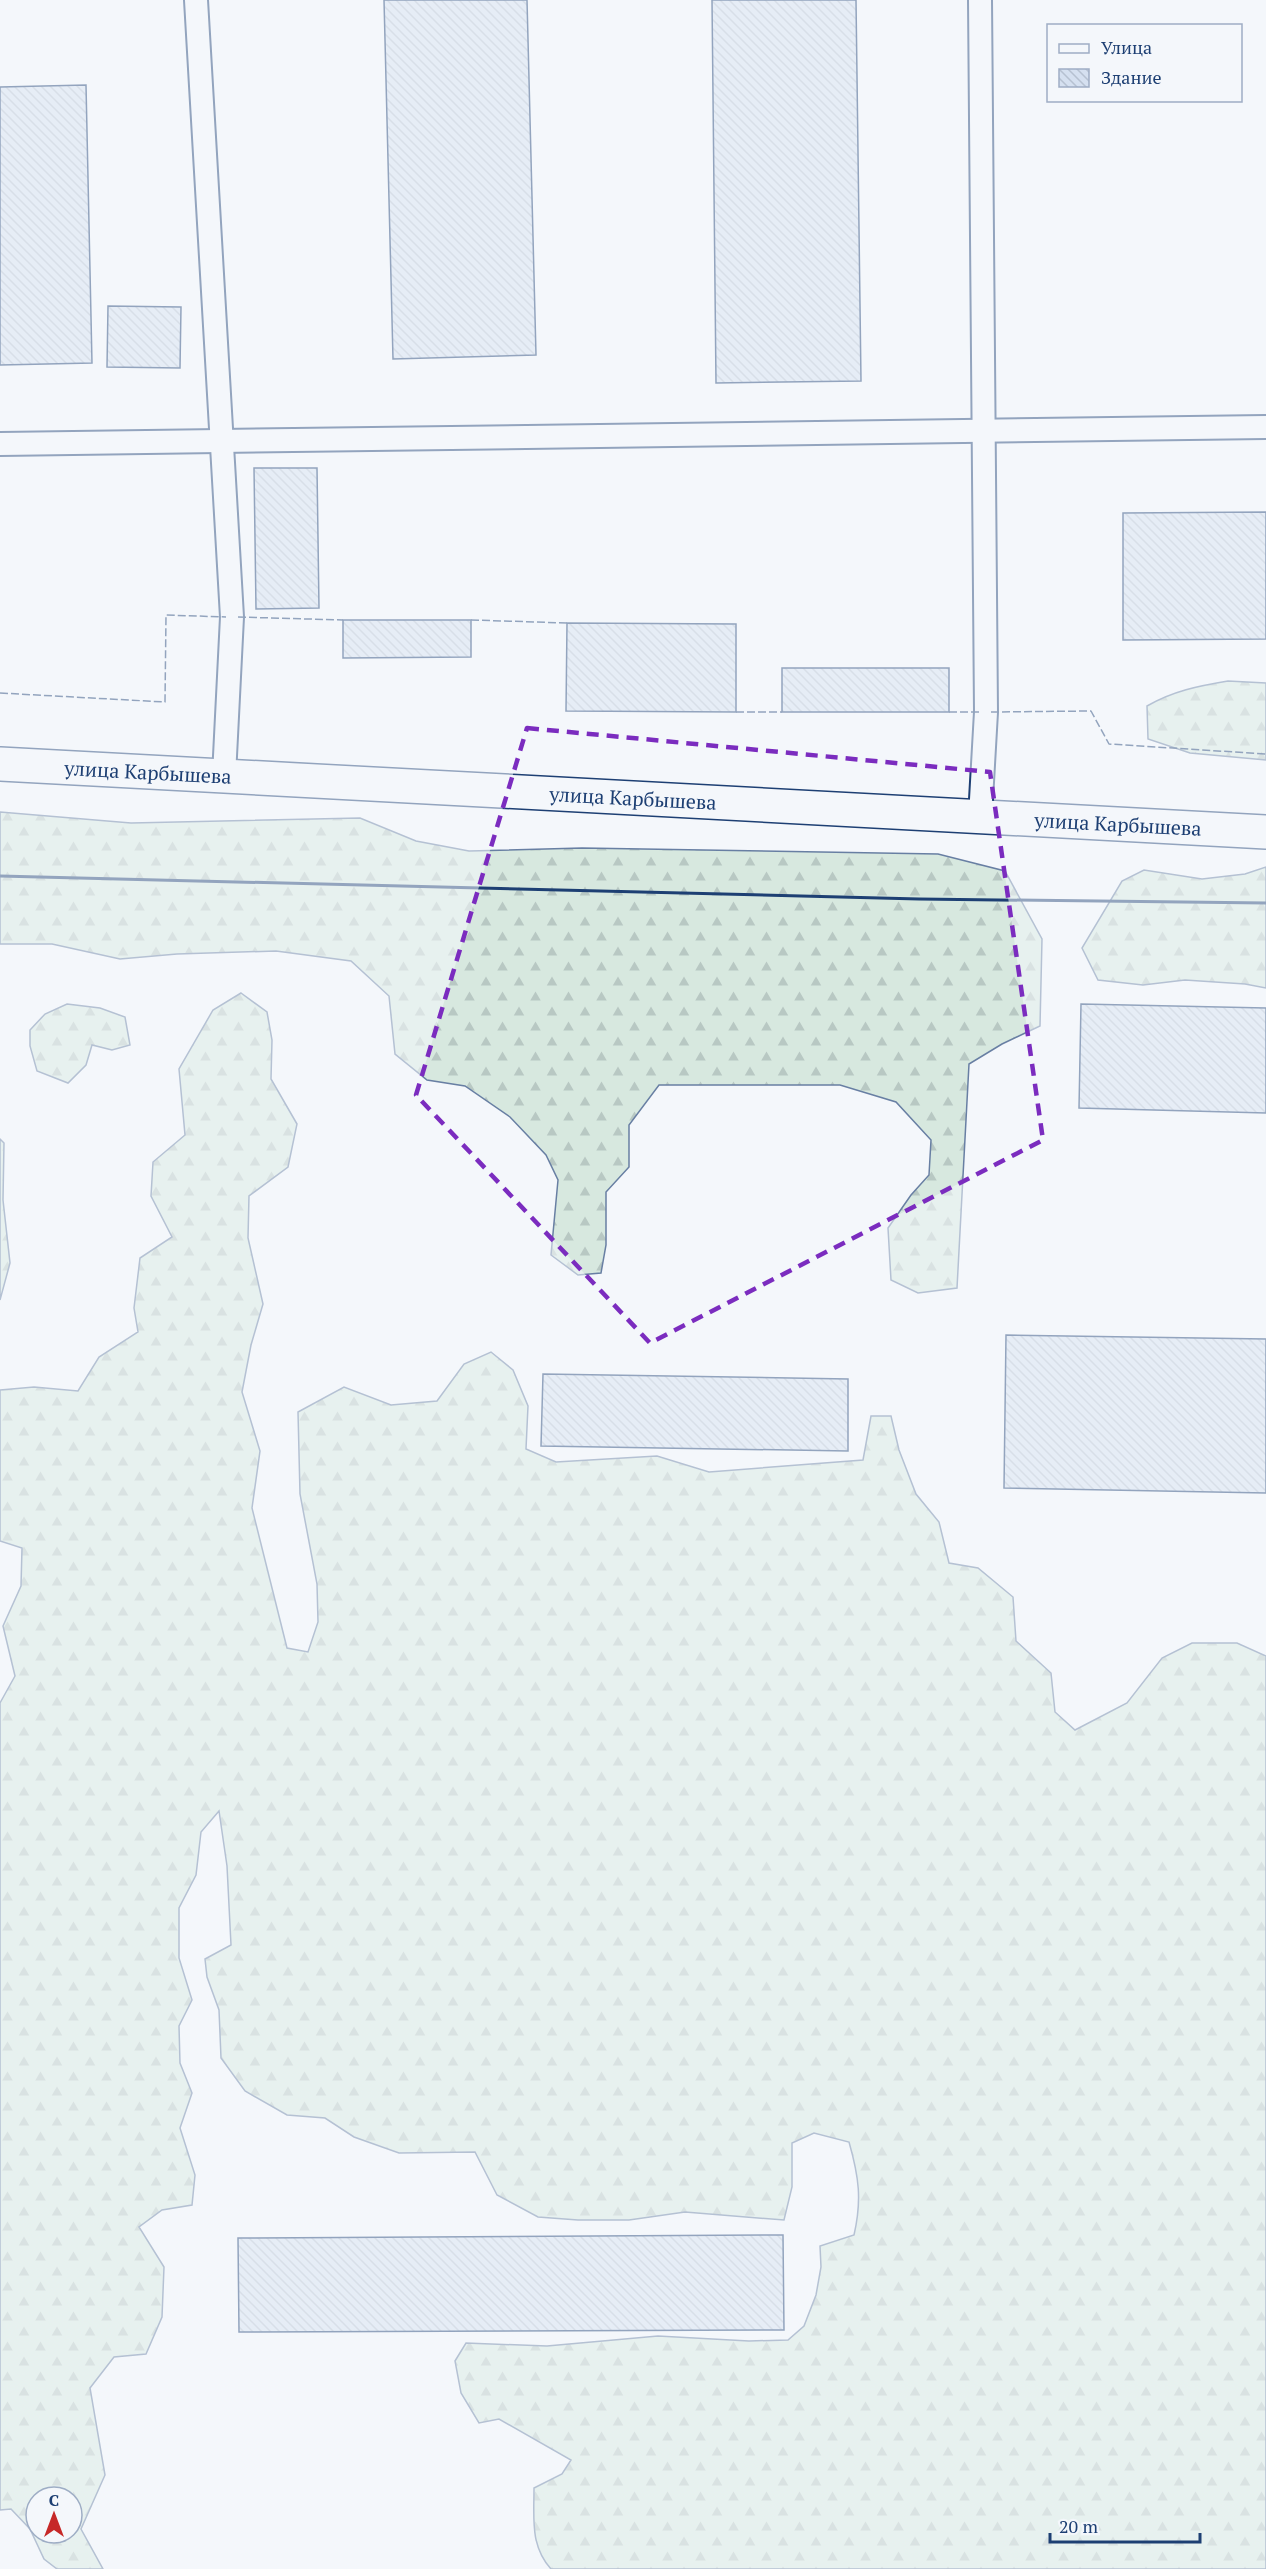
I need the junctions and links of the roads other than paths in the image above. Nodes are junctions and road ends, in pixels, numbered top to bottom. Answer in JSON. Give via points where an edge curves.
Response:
{"nodes":[{"id":1,"x":196,"y":0,"type":"edge"},
{"id":2,"x":980,"y":0,"type":"edge"},
{"id":3,"x":1266,"y":427,"type":"edge"},
{"id":4,"x":983,"y":431,"type":"junction"},
{"id":5,"x":222,"y":442,"type":"junction"},
{"id":6,"x":0,"y":444,"type":"edge"},
{"id":7,"x":0,"y":764,"type":"edge"},
{"id":8,"x":224,"y":776,"type":"junction"},
{"id":9,"x":980,"y":817,"type":"junction"},
{"id":10,"x":1266,"y":832,"type":"edge"}],
"edges":[{"from":1,"to":5,"type":"lane"},
{"from":2,"to":4,"type":"lane"},
{"from":3,"to":4,"type":"lane"},
{"from":4,"to":5,"type":"lane"},
{"from":4,"to":9,"type":"lane","via":[[986,712]]},
{"from":5,"to":6,"type":"lane"},
{"from":5,"to":8,"type":"lane","via":[[232,617]]},
{"from":7,"to":8,"type":"street","name":"улица Карбышева"},
{"from":8,"to":9,"type":"street","name":"улица Карбышева"},
{"from":9,"to":10,"type":"street","name":"улица Карбышева"}]}
